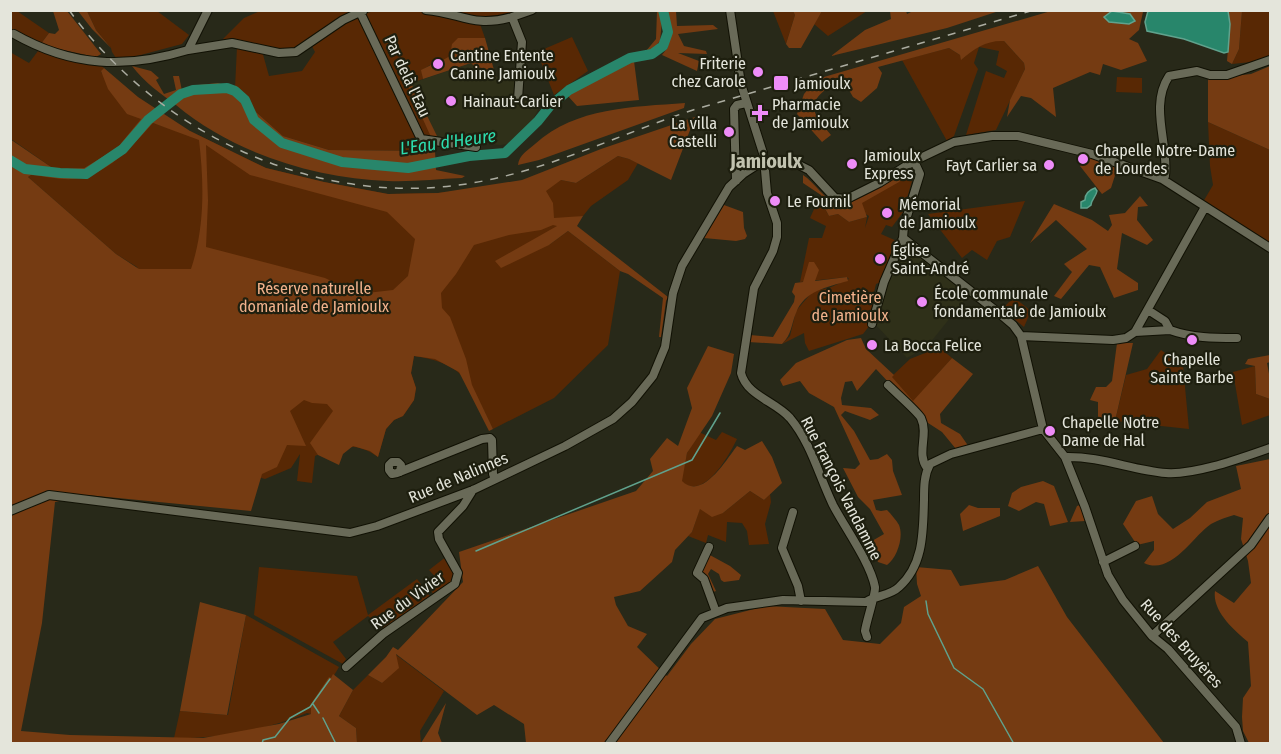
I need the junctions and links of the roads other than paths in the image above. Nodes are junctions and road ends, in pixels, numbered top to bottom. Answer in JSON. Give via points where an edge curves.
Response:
{"nodes":[{"id":1,"x":208,"y":10,"type":"edge"},
{"id":2,"x":426,"y":10,"type":"edge"},
{"id":3,"x":532,"y":10,"type":"edge"},
{"id":4,"x":730,"y":10,"type":"edge"},
{"id":5,"x":362,"y":11,"type":"edge"},
{"id":6,"x":512,"y":17,"type":"junction"},
{"id":7,"x":14,"y":34,"type":"dead end"},
{"id":8,"x":188,"y":50,"type":"junction"},
{"id":9,"x":1270,"y":60,"type":"edge"},
{"id":10,"x":518,"y":99,"type":"dead end"},
{"id":11,"x":746,"y":103,"type":"junction"},
{"id":12,"x":476,"y":147,"type":"dead end"},
{"id":13,"x":763,"y":153,"type":"junction"},
{"id":14,"x":773,"y":161,"type":"junction"},
{"id":15,"x":914,"y":162,"type":"junction"},
{"id":16,"x":761,"y":168,"type":"junction"},
{"id":17,"x":1162,"y":179,"type":"junction"},
{"id":18,"x":736,"y":181,"type":"junction"},
{"id":19,"x":1205,"y":207,"type":"junction"},
{"id":20,"x":903,"y":238,"type":"junction"},
{"id":21,"x":1270,"y":248,"type":"edge"},
{"id":22,"x":1148,"y":310,"type":"junction"},
{"id":23,"x":872,"y":324,"type":"dead end"},
{"id":24,"x":1170,"y":330,"type":"junction"},
{"id":25,"x":1135,"y":332,"type":"junction"},
{"id":26,"x":1021,"y":336,"type":"junction"},
{"id":27,"x":1237,"y":338,"type":"dead end"},
{"id":28,"x":888,"y":385,"type":"dead end"},
{"id":29,"x":1043,"y":429,"type":"junction"},
{"id":30,"x":1270,"y":448,"type":"edge"},
{"id":31,"x":1065,"y":457,"type":"junction"},
{"id":32,"x":927,"y":468,"type":"junction"},
{"id":33,"x":400,"y":472,"type":"dead end"},
{"id":34,"x":495,"y":479,"type":"junction"},
{"id":35,"x":473,"y":490,"type":"junction"},
{"id":36,"x":10,"y":511,"type":"edge"},
{"id":37,"x":793,"y":512,"type":"dead end"},
{"id":38,"x":1270,"y":518,"type":"edge"},
{"id":39,"x":1135,"y":546,"type":"dead end"},
{"id":40,"x":709,"y":547,"type":"dead end"},
{"id":41,"x":1103,"y":562,"type":"junction"},
{"id":42,"x":872,"y":597,"type":"junction"},
{"id":43,"x":801,"y":601,"type":"junction"},
{"id":44,"x":716,"y":612,"type":"junction"},
{"id":45,"x":1152,"y":636,"type":"junction"},
{"id":46,"x":867,"y":637,"type":"dead end"},
{"id":47,"x":346,"y":667,"type":"dead end"},
{"id":48,"x":609,"y":744,"type":"edge"},
{"id":49,"x":1241,"y":744,"type":"edge"}],
"edges":[{"from":1,"to":8,"type":"street"},
{"from":2,"to":6,"type":"street","via":[[472,21]]},
{"from":3,"to":6,"type":"street"},
{"from":4,"to":11,"type":"street"},
{"from":5,"to":8,"type":"street","via":[[296,52],[232,43]]},
{"from":5,"to":12,"type":"street","name":"Par delà l'Eau","via":[[421,139]]},
{"from":6,"to":10,"type":"street","via":[[522,42]]},
{"from":7,"to":8,"type":"street","via":[[37,47],[97,62],[130,63]]},
{"from":9,"to":17,"type":"street","via":[[1227,75],[1197,71],[1169,76],[1161,99],[1167,160]]},
{"from":11,"to":13,"type":"street"},
{"from":11,"to":18,"type":"street","via":[[734,109]]},
{"from":13,"to":14,"type":"street"},
{"from":13,"to":16,"type":"street","via":[[757,158]]},
{"from":14,"to":15,"type":"street","via":[[809,170],[841,200]]},
{"from":14,"to":16,"type":"street","via":[[770,168]]},
{"from":15,"to":17,"type":"street","via":[[954,142],[1018,136],[1092,154]]},
{"from":15,"to":20,"type":"street","via":[[920,174]]},
{"from":16,"to":18,"type":"street","name":"Rue de Nalinnes"},
{"from":16,"to":42,"type":"street","name":"Rue François Vandamme","via":[[777,223],[777,237],[754,288],[741,363],[743,382],[789,417],[798,429],[865,563],[875,589]]},
{"from":17,"to":19,"type":"street"},
{"from":18,"to":34,"type":"street","name":"Rue de Nalinnes","via":[[682,266],[673,293],[665,347],[653,376],[632,402],[613,419],[565,446]]},
{"from":19,"to":21,"type":"street"},
{"from":19,"to":22,"type":"street"},
{"from":20,"to":23,"type":"street"},
{"from":20,"to":26,"type":"street","via":[[1000,314]]},
{"from":22,"to":24,"type":"street","via":[[1165,321]]},
{"from":22,"to":25,"type":"street"},
{"from":24,"to":25,"type":"street"},
{"from":24,"to":27,"type":"street"},
{"from":25,"to":26,"type":"street","via":[[1113,340]]},
{"from":26,"to":29,"type":"street","name":"Rue des Bruyères"},
{"from":28,"to":32,"type":"street","via":[[920,416],[924,429],[922,457]]},
{"from":29,"to":31,"type":"street","name":"Rue des Bruyères"},
{"from":29,"to":32,"type":"street","via":[[951,454]]},
{"from":30,"to":31,"type":"street","via":[[1184,473],[1133,469],[1083,456]]},
{"from":31,"to":41,"type":"street","name":"Rue des Bruyères"},
{"from":32,"to":42,"type":"street","via":[[919,556],[894,592]]},
{"from":33,"to":34,"type":"street","via":[[490,438]]},
{"from":34,"to":35,"type":"street","name":"Rue de Nalinnes"},
{"from":35,"to":36,"type":"street","name":"Rue de Nalinnes","via":[[377,526],[350,532],[50,495]]},
{"from":35,"to":47,"type":"street","name":"Rue du Vivier","via":[[438,532],[458,573],[455,584],[383,634]]},
{"from":37,"to":43,"type":"street","via":[[782,548]]},
{"from":38,"to":45,"type":"street","via":[[1251,545]]},
{"from":39,"to":41,"type":"street"},
{"from":40,"to":44,"type":"street","via":[[697,573],[704,579]]},
{"from":41,"to":45,"type":"street","name":"Rue des Bruyères","via":[[1123,600]]},
{"from":42,"to":43,"type":"street","via":[[866,602]]},
{"from":42,"to":46,"type":"street","name":"Rue François Vandamme"},
{"from":43,"to":44,"type":"street","via":[[783,600]]},
{"from":44,"to":48,"type":"street","via":[[702,618]]},
{"from":45,"to":49,"type":"street","name":"Rue des Bruyères","via":[[1236,727]]}]}
